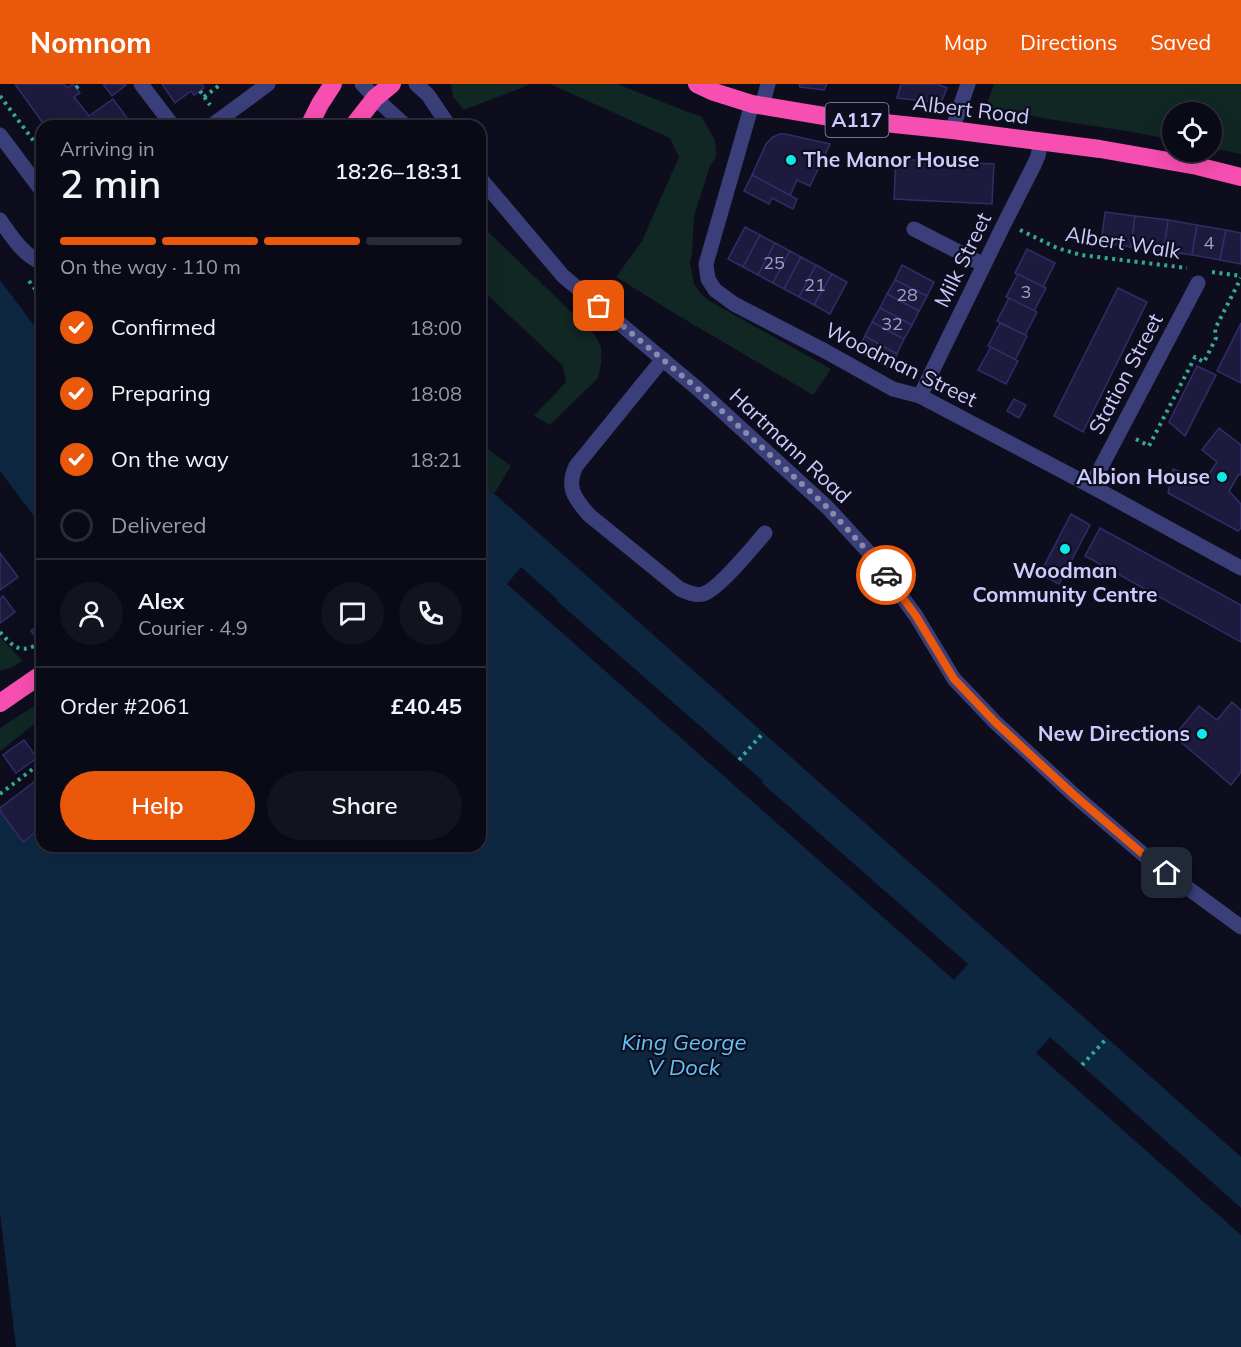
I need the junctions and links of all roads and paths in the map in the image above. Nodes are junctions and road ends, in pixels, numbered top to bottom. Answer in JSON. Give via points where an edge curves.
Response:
{"nodes":[{"id":1,"x":81,"y":84,"type":"edge"},
{"id":2,"x":141,"y":84,"type":"edge"},
{"id":3,"x":221,"y":84,"type":"edge"},
{"id":4,"x":268,"y":84,"type":"edge"},
{"id":5,"x":333,"y":84,"type":"edge"},
{"id":6,"x":362,"y":84,"type":"edge"},
{"id":7,"x":392,"y":84,"type":"edge"},
{"id":8,"x":416,"y":84,"type":"edge"},
{"id":9,"x":697,"y":84,"type":"edge"},
{"id":10,"x":768,"y":84,"type":"edge"},
{"id":11,"x":968,"y":84,"type":"edge"},
{"id":12,"x":76,"y":88,"type":"dead end"},
{"id":13,"x":0,"y":96,"type":"edge"},
{"id":14,"x":204,"y":97,"type":"dead end"},
{"id":15,"x":375,"y":98,"type":"junction"},
{"id":16,"x":757,"y":105,"type":"junction"},
{"id":17,"x":168,"y":120,"type":"edge"},
{"id":18,"x":220,"y":120,"type":"edge"},
{"id":19,"x":312,"y":120,"type":"edge"},
{"id":20,"x":358,"y":120,"type":"edge"},
{"id":21,"x":399,"y":120,"type":"edge"},
{"id":22,"x":445,"y":120,"type":"edge"},
{"id":23,"x":952,"y":130,"type":"junction"},
{"id":24,"x":0,"y":135,"type":"edge"},
{"id":25,"x":1041,"y":141,"type":"junction"},
{"id":26,"x":36,"y":144,"type":"edge"},
{"id":27,"x":1241,"y":177,"type":"edge"},
{"id":28,"x":36,"y":183,"type":"edge"},
{"id":29,"x":486,"y":185,"type":"edge"},
{"id":30,"x":0,"y":220,"type":"edge"},
{"id":31,"x":1005,"y":222,"type":"junction"},
{"id":32,"x":914,"y":229,"type":"dead end"},
{"id":33,"x":36,"y":260,"type":"edge"},
{"id":34,"x":984,"y":265,"type":"junction"},
{"id":35,"x":1198,"y":274,"type":"junction"},
{"id":36,"x":1241,"y":277,"type":"edge"},
{"id":37,"x":663,"y":359,"type":"junction"},
{"id":38,"x":920,"y":396,"type":"junction"},
{"id":39,"x":1119,"y":430,"type":"junction"},
{"id":40,"x":1091,"y":486,"type":"junction"},
{"id":41,"x":765,"y":533,"type":"dead end"},
{"id":42,"x":1241,"y":568,"type":"edge"},
{"id":43,"x":0,"y":632,"type":"edge"},
{"id":44,"x":36,"y":649,"type":"edge"},
{"id":45,"x":36,"y":678,"type":"edge"},
{"id":46,"x":0,"y":703,"type":"edge"},
{"id":47,"x":763,"y":733,"type":"dead end"},
{"id":48,"x":739,"y":760,"type":"dead end"},
{"id":49,"x":36,"y":767,"type":"edge"},
{"id":50,"x":0,"y":794,"type":"edge"},
{"id":51,"x":1241,"y":927,"type":"edge"},
{"id":52,"x":1107,"y":1038,"type":"dead end"},
{"id":53,"x":1082,"y":1065,"type":"dead end"}],
"edges":[{"from":1,"to":12,"type":"path"},
{"from":2,"to":17,"type":"street"},
{"from":3,"to":14,"type":"path"},
{"from":4,"to":18,"type":"street"},
{"from":5,"to":19,"type":"highway"},
{"from":6,"to":15,"type":"street"},
{"from":7,"to":15,"type":"highway"},
{"from":8,"to":22,"type":"street","via":[[428,94]]},
{"from":9,"to":16,"type":"highway","name":"Albert Road","number":"A117"},
{"from":10,"to":16,"type":"street","name":"Woodman Street"},
{"from":11,"to":23,"type":"street"},
{"from":13,"to":26,"type":"path"},
{"from":15,"to":20,"type":"highway"},
{"from":15,"to":21,"type":"street"},
{"from":16,"to":23,"type":"highway","name":"Albert Road","number":"A117"},
{"from":16,"to":38,"type":"street","name":"Woodman Street","via":[[706,264],[708,279],[715,290],[734,304],[893,389]]},
{"from":23,"to":25,"type":"highway","name":"Albert Road","number":"A117"},
{"from":24,"to":28,"type":"street"},
{"from":25,"to":27,"type":"highway","name":"Albert Road","number":"A117","via":[[1197,166]]},
{"from":25,"to":31,"type":"street","name":"Milk Street","via":[[1038,156]]},
{"from":29,"to":37,"type":"street","name":"Hartmann Road","via":[[563,276]]},
{"from":30,"to":33,"type":"street"},
{"from":31,"to":34,"type":"street","name":"Milk Street"},
{"from":31,"to":35,"type":"path","name":"Albert Walk","via":[[1057,249]]},
{"from":32,"to":34,"type":"street"},
{"from":34,"to":38,"type":"street","name":"Milk Street"},
{"from":35,"to":36,"type":"path","name":"Albert Walk"},
{"from":35,"to":39,"type":"street","name":"Station Street"},
{"from":36,"to":39,"type":"path","via":[[1215,329],[1216,338],[1204,362],[1195,357],[1149,446]]},
{"from":37,"to":41,"type":"street","via":[[576,466],[570,477],[574,495],[589,515],[690,594],[702,594],[713,588]]},
{"from":37,"to":51,"type":"street","name":"Hartmann Road","via":[[827,507],[872,556],[916,616],[954,679],[995,722],[1151,861]]},
{"from":38,"to":40,"type":"street","name":"Woodman Street"},
{"from":39,"to":40,"type":"street","name":"Station Street"},
{"from":40,"to":42,"type":"street","name":"Woodman Street"},
{"from":43,"to":44,"type":"path","via":[[18,648]]},
{"from":45,"to":46,"type":"highway"},
{"from":47,"to":48,"type":"path"},
{"from":49,"to":50,"type":"path"},
{"from":52,"to":53,"type":"path"}]}
